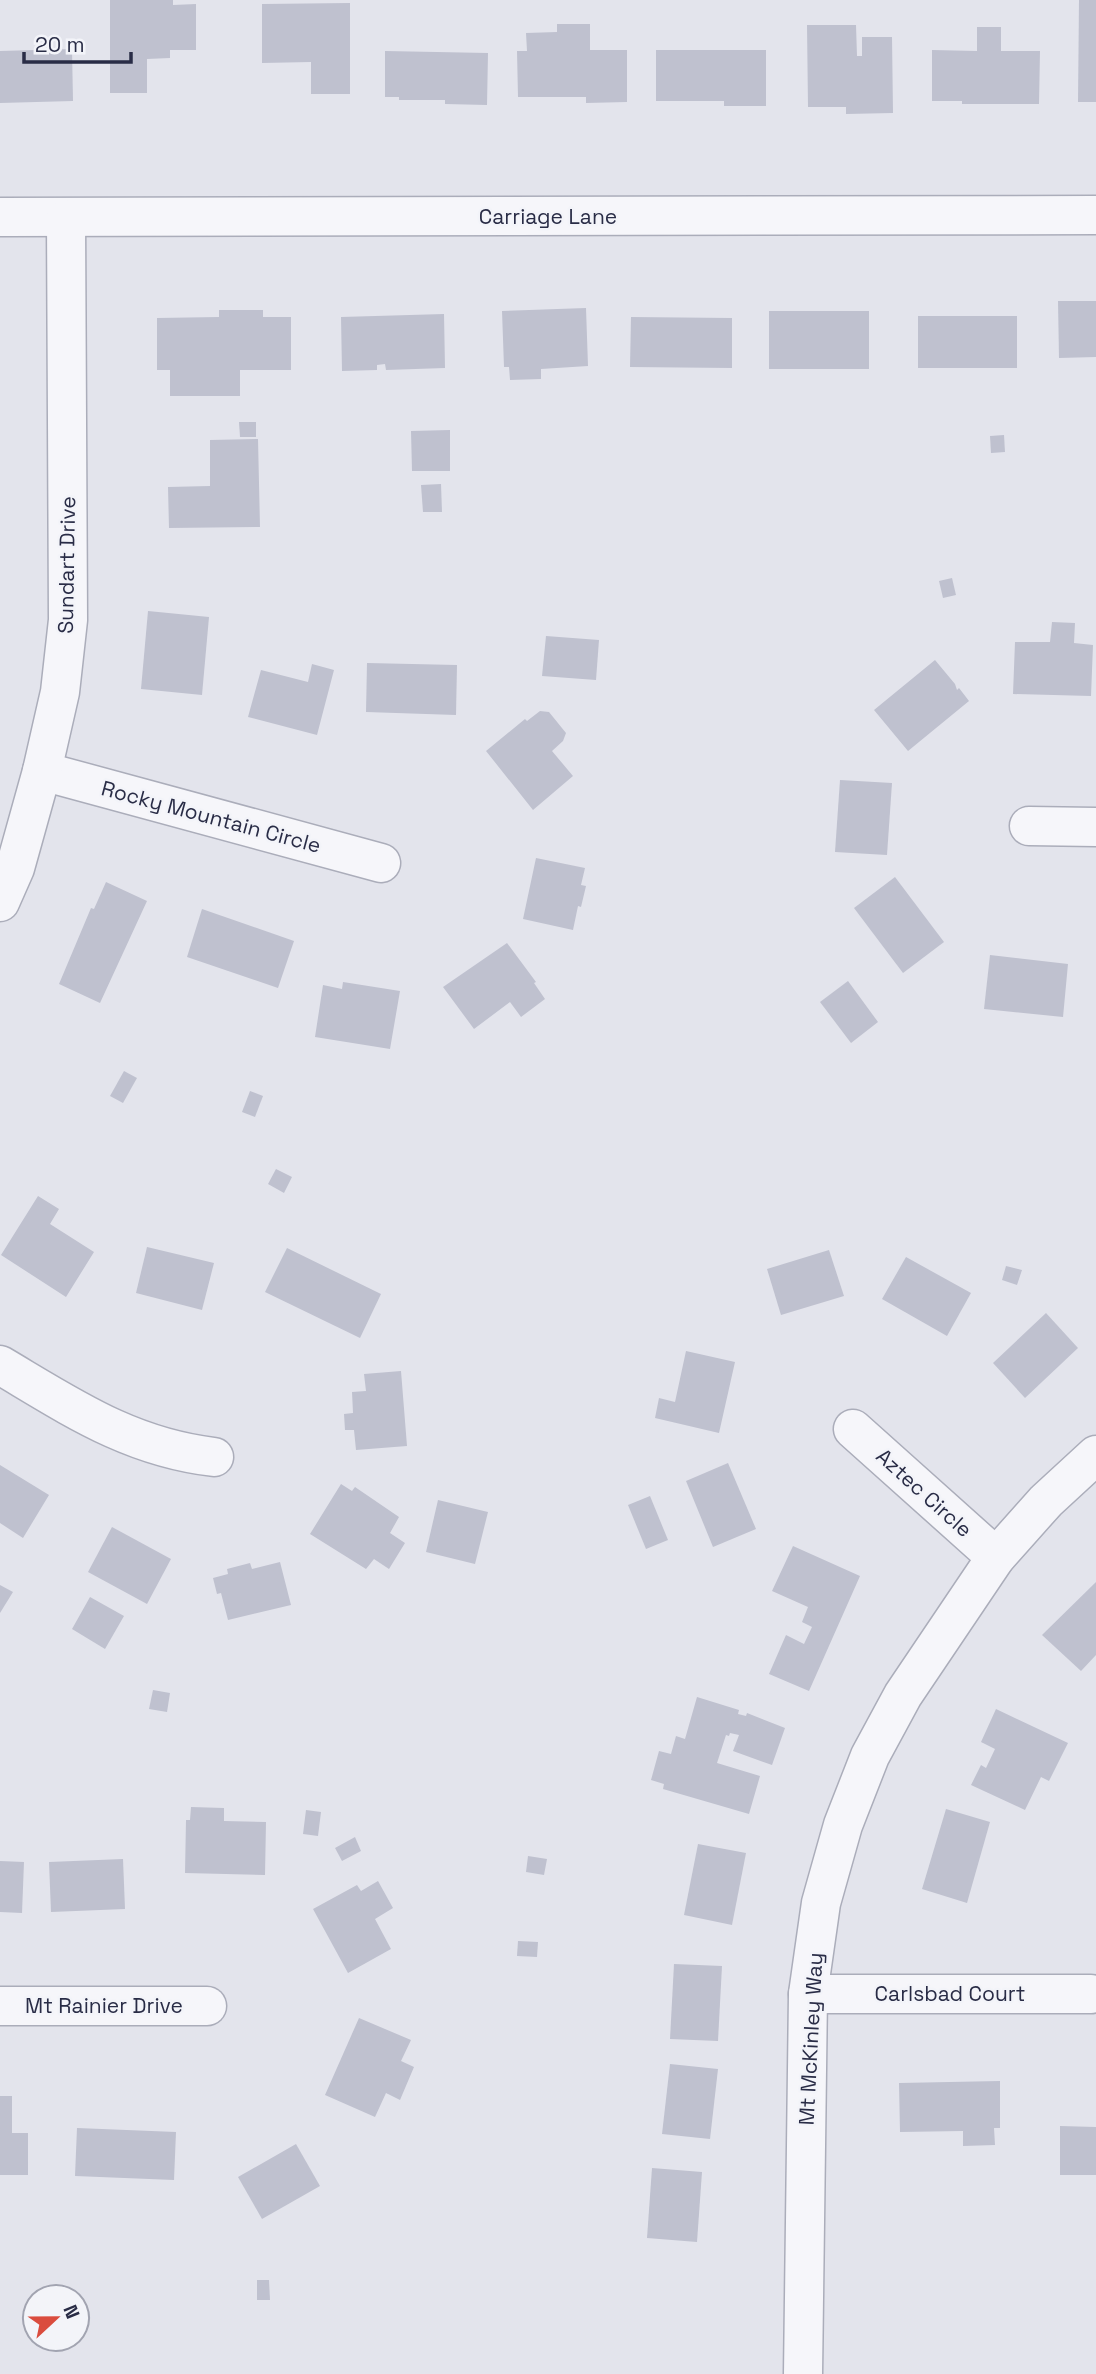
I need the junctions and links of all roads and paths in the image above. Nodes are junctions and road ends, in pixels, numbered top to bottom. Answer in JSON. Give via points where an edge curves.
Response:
{"nodes":[{"id":1,"x":1096,"y":215,"type":"edge"},
{"id":2,"x":0,"y":217,"type":"edge"},
{"id":3,"x":66,"y":219,"type":"junction"},
{"id":4,"x":42,"y":771,"type":"junction"},
{"id":5,"x":1029,"y":826,"type":"dead end"},
{"id":6,"x":1096,"y":827,"type":"edge"},
{"id":7,"x":381,"y":863,"type":"dead end"},
{"id":8,"x":0,"y":902,"type":"edge"},
{"id":9,"x":0,"y":1365,"type":"edge"},
{"id":10,"x":853,"y":1429,"type":"dead end"},
{"id":11,"x":1096,"y":1455,"type":"edge"},
{"id":12,"x":214,"y":1457,"type":"dead end"},
{"id":13,"x":996,"y":1557,"type":"junction"},
{"id":14,"x":808,"y":1994,"type":"junction"},
{"id":15,"x":1091,"y":1994,"type":"dead end"},
{"id":16,"x":0,"y":2006,"type":"edge"},
{"id":17,"x":207,"y":2006,"type":"dead end"},
{"id":18,"x":803,"y":2374,"type":"edge"}],
"edges":[{"from":1,"to":3,"type":"street","name":"Carriage Lane"},
{"from":2,"to":3,"type":"street","name":"Carriage Lane"},
{"from":3,"to":4,"type":"street","name":"Sundart Drive","via":[[68,620],[60,692]]},
{"from":4,"to":7,"type":"street","name":"Rocky Mountain Circle"},
{"from":4,"to":8,"type":"street","name":"Sundart Drive","via":[[15,868]]},
{"from":5,"to":6,"type":"street"},
{"from":9,"to":12,"type":"street","via":[[126,1436]]},
{"from":10,"to":13,"type":"street","name":"Aztec Circle"},
{"from":11,"to":13,"type":"street","name":"Mt McKinley Way","via":[[1046,1501]]},
{"from":13,"to":14,"type":"street","name":"Mt McKinley Way","via":[[903,1695],[870,1756],[843,1825],[821,1903]]},
{"from":14,"to":15,"type":"street","name":"Carlsbad Court"},
{"from":14,"to":18,"type":"street","name":"Mt McKinley Way"},
{"from":16,"to":17,"type":"street","name":"Mt Rainier Drive"}]}
